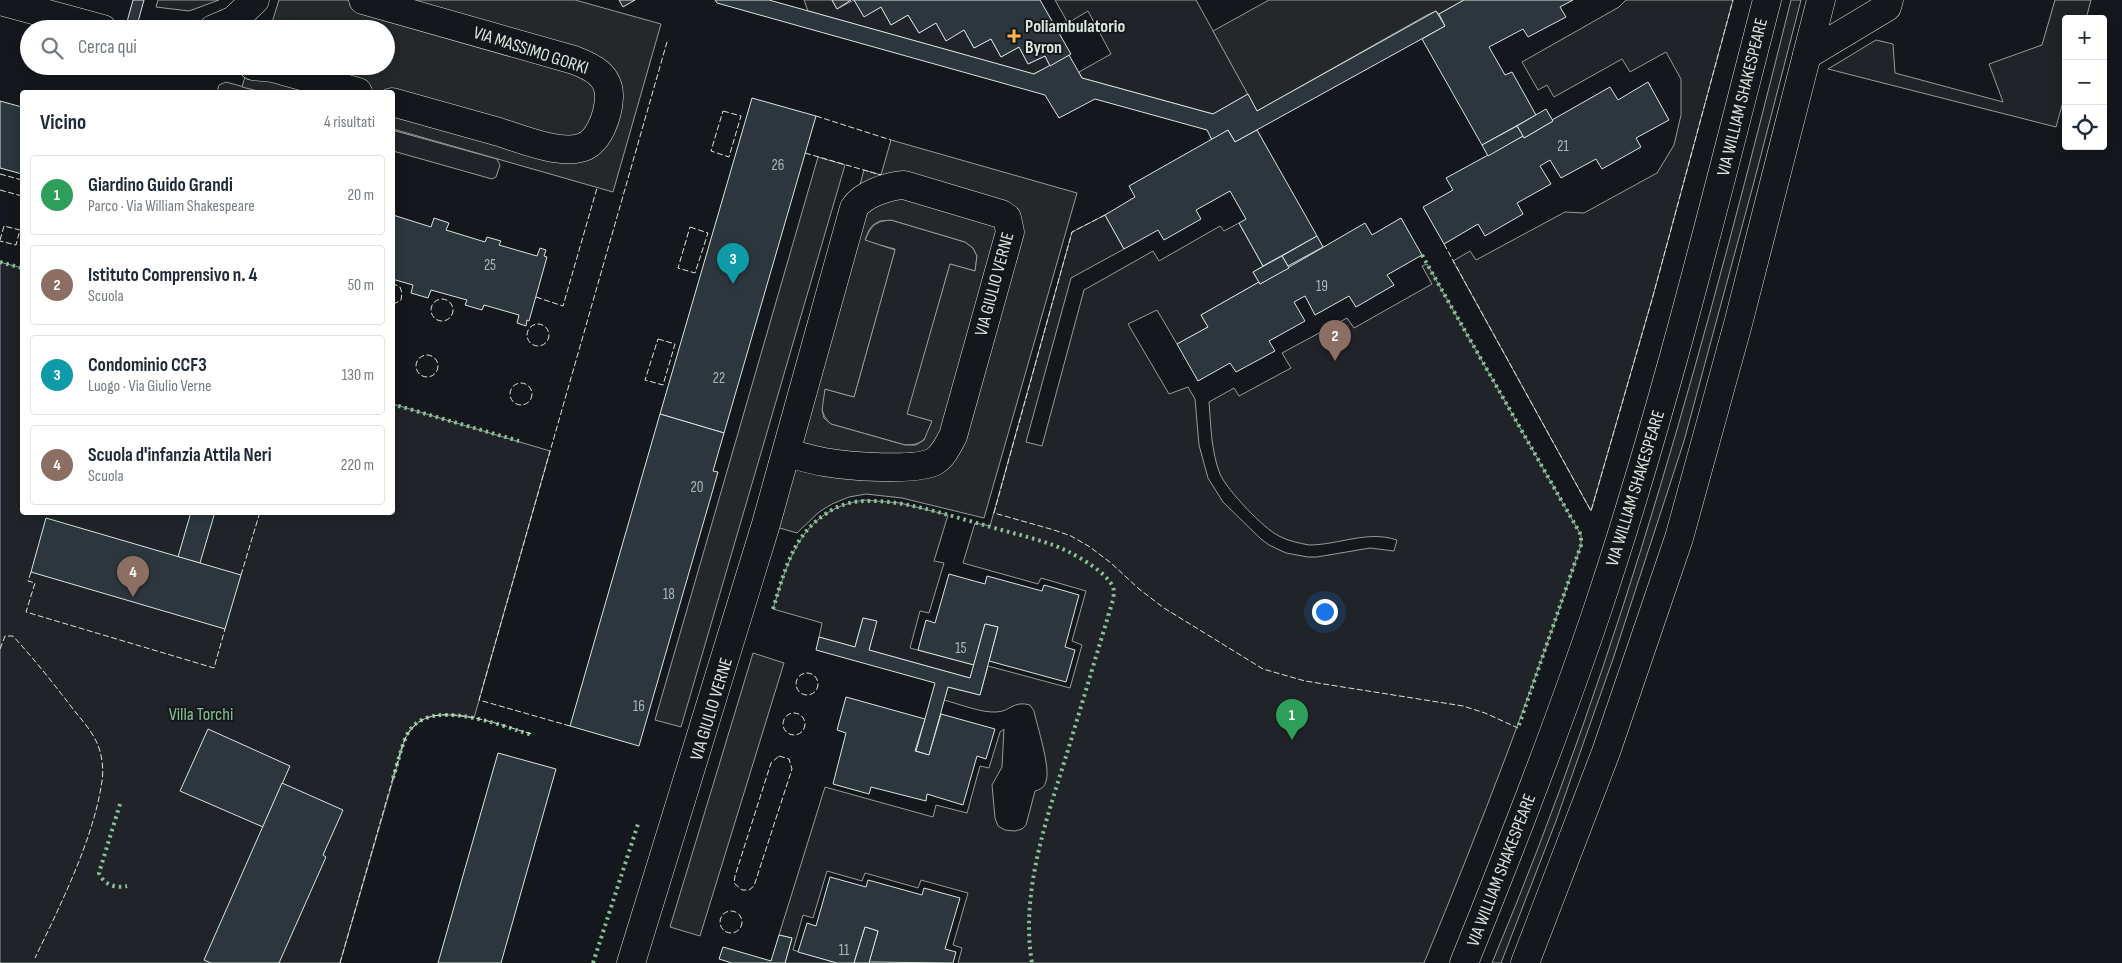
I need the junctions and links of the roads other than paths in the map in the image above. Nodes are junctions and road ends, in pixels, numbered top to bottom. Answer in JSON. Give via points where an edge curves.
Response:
{"nodes":[{"id":1,"x":255,"y":0,"type":"edge"},
{"id":2,"x":363,"y":0,"type":"edge"},
{"id":3,"x":1767,"y":0,"type":"edge"},
{"id":4,"x":1821,"y":0,"type":"edge"},
{"id":5,"x":1889,"y":0,"type":"edge"},
{"id":6,"x":0,"y":1,"type":"edge"},
{"id":7,"x":70,"y":20,"type":"edge"},
{"id":8,"x":234,"y":20,"type":"edge"},
{"id":9,"x":1807,"y":55,"type":"junction"},
{"id":10,"x":297,"y":75,"type":"edge"},
{"id":11,"x":351,"y":90,"type":"edge"},
{"id":12,"x":395,"y":103,"type":"edge"},
{"id":13,"x":787,"y":453,"type":"junction"},
{"id":14,"x":632,"y":963,"type":"edge"},
{"id":15,"x":1464,"y":963,"type":"edge"},
{"id":16,"x":1525,"y":963,"type":"edge"}],
"edges":[{"from":1,"to":8,"type":"main road"},
{"from":2,"to":12,"type":"main road","name":"VIA MASSIMO GORKI","via":[[574,60],[599,72],[609,91],[609,104],[599,132],[592,142],[581,148],[551,147]]},
{"from":3,"to":15,"type":"main road","name":"VIA WILLIAM SHAKESPEARE","via":[[1703,249],[1632,501],[1570,687]]},
{"from":4,"to":9,"type":"main road"},
{"from":5,"to":9,"type":"main road","via":[[1887,7]]},
{"from":6,"to":7,"type":"main road"},
{"from":9,"to":16,"type":"main road","via":[[1679,538],[1606,752]]},
{"from":10,"to":11,"type":"main road"},
{"from":13,"to":13,"type":"main road","name":"VIA GIULIO VERNE","via":[[854,208],[859,200],[893,186],[904,186],[1007,218],[1010,232],[953,436],[945,451],[934,462],[889,467],[842,465]]},
{"from":13,"to":14,"type":"main road","name":"VIA GIULIO VERNE"}]}
